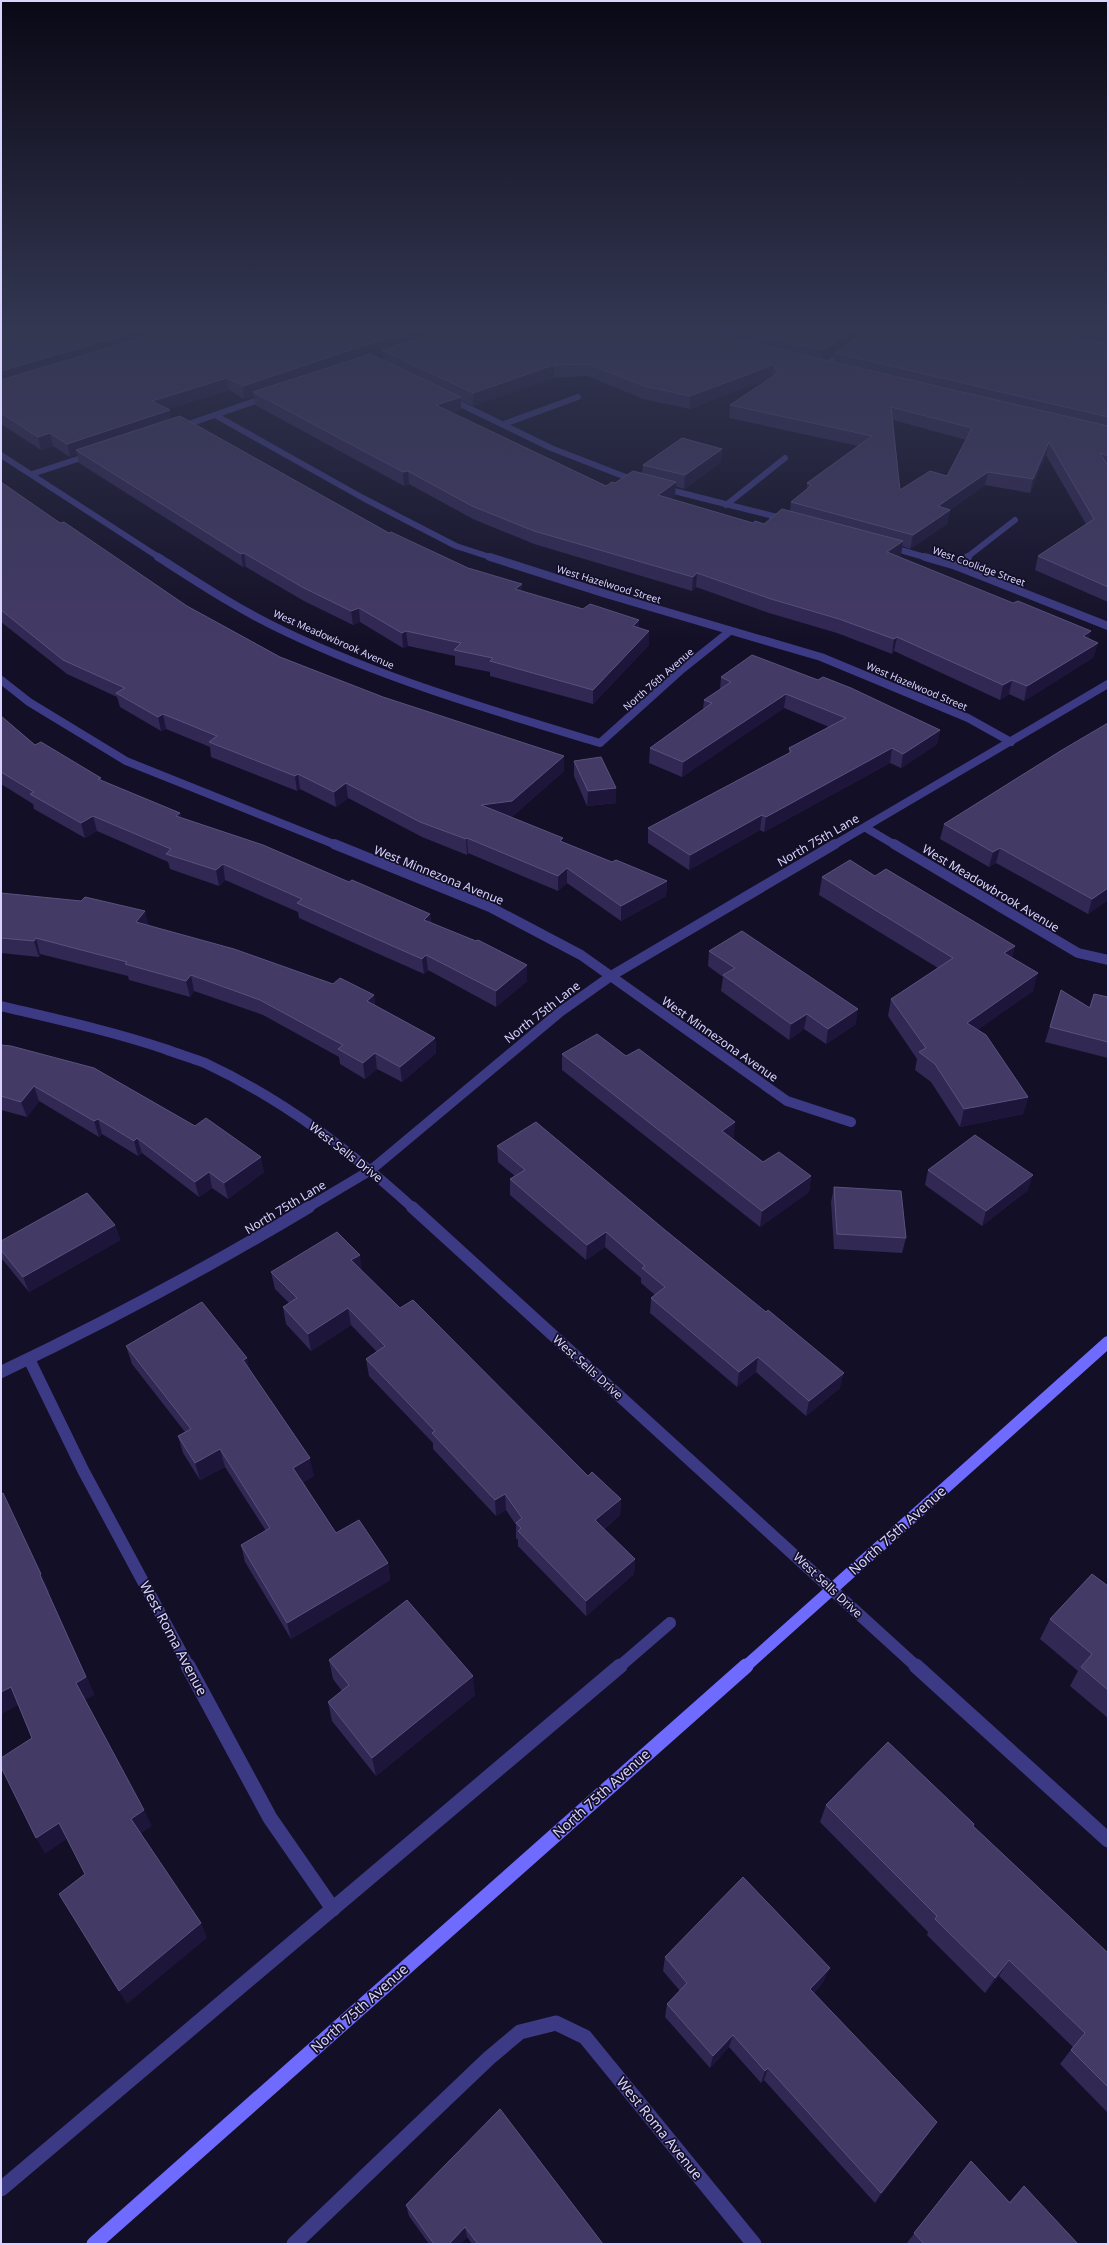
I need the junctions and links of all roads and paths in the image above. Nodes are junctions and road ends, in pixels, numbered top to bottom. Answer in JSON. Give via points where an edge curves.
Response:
{"nodes":[{"id":1,"x":250,"y":435,"type":"edge"},
{"id":2,"x":525,"y":435,"type":"edge"},
{"id":3,"x":101,"y":452,"type":"edge"},
{"id":4,"x":1,"y":455,"type":"edge"},
{"id":5,"x":785,"y":458,"type":"dead end"},
{"id":6,"x":32,"y":474,"type":"junction"},
{"id":7,"x":644,"y":483,"type":"edge"},
{"id":8,"x":651,"y":485,"type":"edge"},
{"id":9,"x":726,"y":505,"type":"junction"},
{"id":10,"x":1015,"y":520,"type":"dead end"},
{"id":11,"x":792,"y":521,"type":"edge"},
{"id":12,"x":880,"y":545,"type":"edge"},
{"id":13,"x":956,"y":566,"type":"junction"},
{"id":14,"x":1108,"y":626,"type":"edge"},
{"id":15,"x":730,"y":631,"type":"junction"},
{"id":16,"x":1,"y":680,"type":"edge"},
{"id":17,"x":1108,"y":684,"type":"edge"},
{"id":18,"x":1011,"y":742,"type":"junction"},
{"id":19,"x":600,"y":743,"type":"joint"},
{"id":20,"x":866,"y":828,"type":"junction"},
{"id":21,"x":1108,"y":960,"type":"edge"},
{"id":22,"x":611,"y":976,"type":"junction"},
{"id":23,"x":1,"y":1006,"type":"edge"},
{"id":24,"x":851,"y":1122,"type":"dead end"},
{"id":25,"x":371,"y":1170,"type":"junction"},
{"id":26,"x":1108,"y":1342,"type":"edge"},
{"id":27,"x":29,"y":1359,"type":"junction"},
{"id":28,"x":1,"y":1372,"type":"edge"},
{"id":29,"x":832,"y":1589,"type":"junction"},
{"id":30,"x":670,"y":1623,"type":"dead end"},
{"id":31,"x":1108,"y":1840,"type":"edge"},
{"id":32,"x":333,"y":1909,"type":"junction"},
{"id":33,"x":1,"y":2189,"type":"edge"},
{"id":34,"x":94,"y":2244,"type":"edge"},
{"id":35,"x":294,"y":2244,"type":"edge"},
{"id":36,"x":754,"y":2244,"type":"edge"}],
"edges":[{"from":1,"to":15,"type":"street","name":"West Hazelwood Street","via":[[363,498],[456,546]]},
{"from":2,"to":7,"type":"street","via":[[551,448]]},
{"from":3,"to":6,"type":"street"},
{"from":4,"to":6,"type":"street","name":"West Meadowbrook Avenue"},
{"from":5,"to":9,"type":"street"},
{"from":6,"to":19,"type":"street","name":"West Meadowbrook Avenue","via":[[217,595],[284,632],[372,670]]},
{"from":8,"to":9,"type":"street"},
{"from":9,"to":11,"type":"street"},
{"from":10,"to":13,"type":"street"},
{"from":12,"to":13,"type":"street","name":"West Coolidge Street"},
{"from":13,"to":14,"type":"street","name":"West Coolidge Street"},
{"from":15,"to":18,"type":"street","name":"West Hazelwood Street","via":[[821,657],[968,718]]},
{"from":15,"to":19,"type":"street","name":"North 76th Avenue","via":[[680,671]]},
{"from":16,"to":22,"type":"street","name":"West Minnezona Avenue","via":[[29,702],[126,761],[490,907],[581,955]]},
{"from":17,"to":18,"type":"street","name":"North 75th Lane"},
{"from":18,"to":20,"type":"street","name":"North 75th Lane"},
{"from":20,"to":21,"type":"street","name":"West Meadowbrook Avenue","via":[[1078,953]]},
{"from":20,"to":22,"type":"street","name":"North 75th Lane"},
{"from":22,"to":24,"type":"street","name":"West Minnezona Avenue","via":[[787,1101]]},
{"from":22,"to":25,"type":"street","name":"North 75th Lane","via":[[560,1012]]},
{"from":23,"to":25,"type":"street","name":"West Sells Drive","via":[[118,1033],[204,1063],[280,1103],[326,1134]]},
{"from":25,"to":27,"type":"street","name":"North 75th Lane","via":[[229,1255],[88,1331]]},
{"from":25,"to":29,"type":"street","name":"West Sells Drive"},
{"from":26,"to":29,"type":"main road","name":"North 75th Avenue"},
{"from":27,"to":28,"type":"street","name":"North 75th Lane"},
{"from":27,"to":32,"type":"street","name":"West Roma Avenue","via":[[83,1470],[270,1818]]},
{"from":29,"to":31,"type":"street","name":"West Sells Drive"},
{"from":29,"to":34,"type":"main road","name":"North 75th Avenue"},
{"from":30,"to":32,"type":"street"},
{"from":32,"to":33,"type":"street"},
{"from":35,"to":36,"type":"street","name":"West Roma Avenue","via":[[520,2032],[556,2023],[586,2037]]}]}
